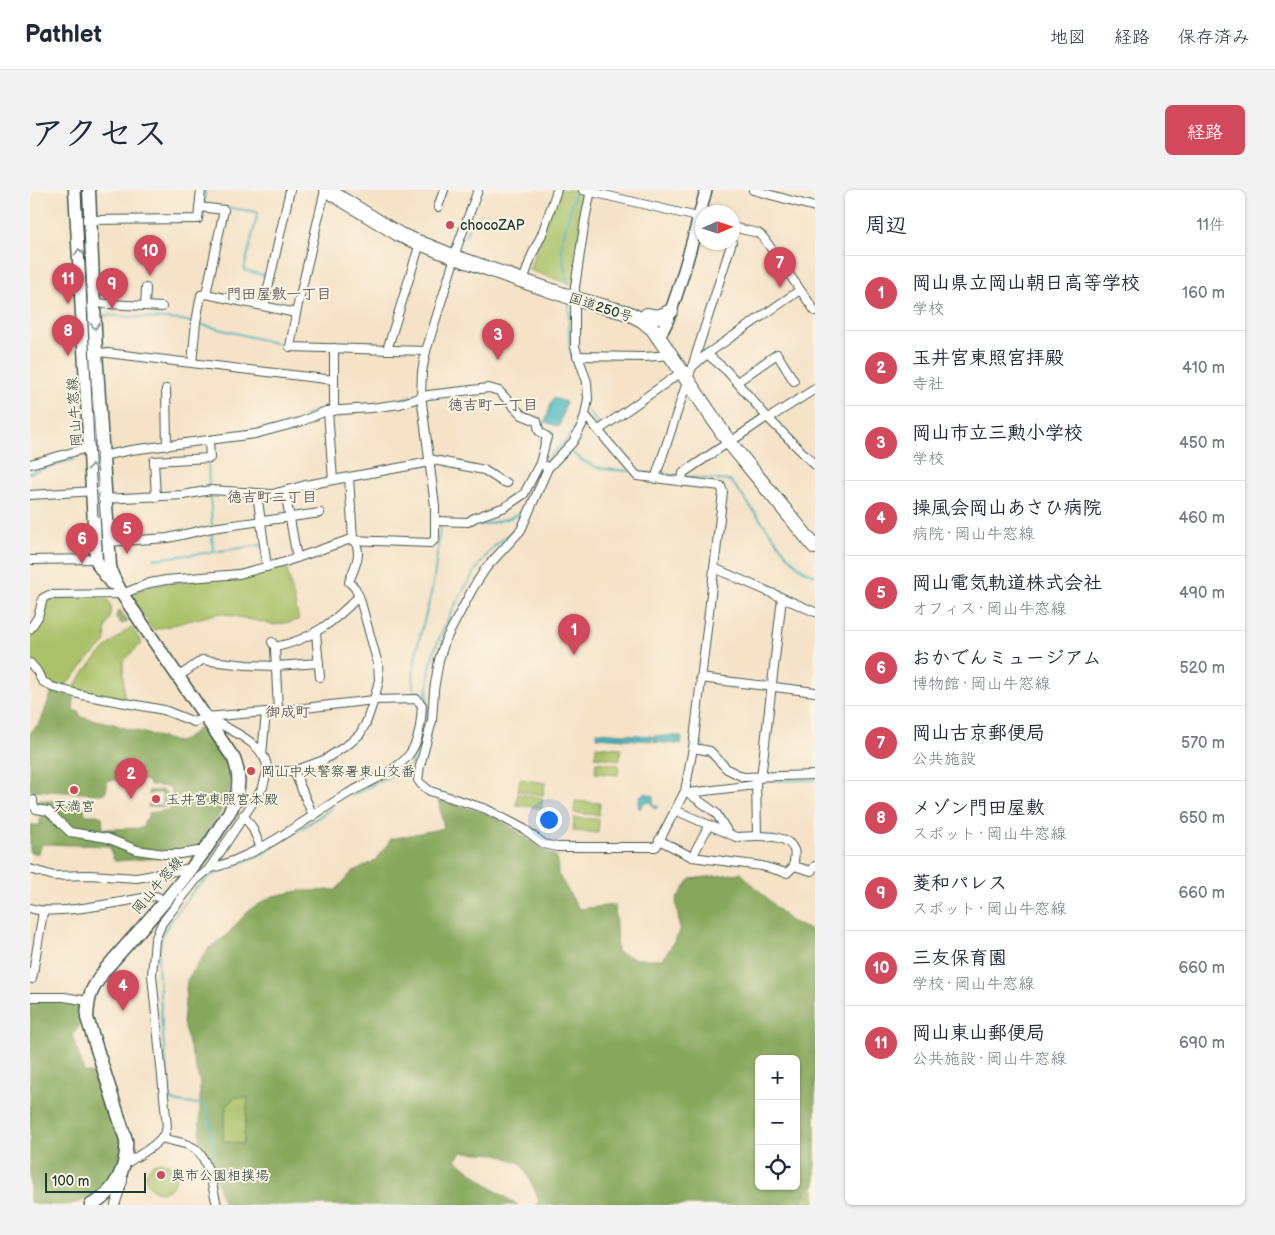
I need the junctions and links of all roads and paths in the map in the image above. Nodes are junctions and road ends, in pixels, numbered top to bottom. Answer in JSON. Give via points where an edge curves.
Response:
{"nodes":[{"id":1,"x":75,"y":190,"type":"edge"},
{"id":2,"x":89,"y":190,"type":"edge"},
{"id":3,"x":201,"y":190,"type":"edge"},
{"id":4,"x":290,"y":190,"type":"edge"},
{"id":5,"x":326,"y":190,"type":"edge"},
{"id":6,"x":339,"y":190,"type":"edge"},
{"id":7,"x":444,"y":190,"type":"edge"},
{"id":8,"x":478,"y":190,"type":"edge"},
{"id":9,"x":557,"y":190,"type":"edge"},
{"id":10,"x":706,"y":190,"type":"edge"},
{"id":11,"x":753,"y":190,"type":"edge"},
{"id":12,"x":587,"y":191,"type":"edge"},
{"id":13,"x":703,"y":205,"type":"edge"},
{"id":14,"x":199,"y":207,"type":"junction"},
{"id":15,"x":438,"y":207,"type":"dead end"},
{"id":16,"x":815,"y":207,"type":"edge"},
{"id":17,"x":695,"y":217,"type":"edge"},
{"id":18,"x":77,"y":220,"type":"junction"},
{"id":19,"x":91,"y":220,"type":"junction"},
{"id":20,"x":740,"y":228,"type":"edge"},
{"id":21,"x":695,"y":236,"type":"edge"},
{"id":22,"x":421,"y":240,"type":"junction"},
{"id":23,"x":729,"y":250,"type":"edge"},
{"id":24,"x":456,"y":254,"type":"junction"},
{"id":25,"x":525,"y":276,"type":"junction"},
{"id":26,"x":146,"y":288,"type":"dead end"},
{"id":27,"x":800,"y":290,"type":"junction"},
{"id":28,"x":206,"y":294,"type":"junction"},
{"id":29,"x":575,"y":295,"type":"junction"},
{"id":30,"x":88,"y":303,"type":"junction"},
{"id":31,"x":145,"y":306,"type":"junction"},
{"id":32,"x":162,"y":306,"type":"dead end"},
{"id":33,"x":264,"y":306,"type":"junction"},
{"id":34,"x":814,"y":309,"type":"edge"},
{"id":35,"x":671,"y":311,"type":"junction"},
{"id":36,"x":296,"y":313,"type":"junction"},
{"id":37,"x":647,"y":315,"type":"junction"},
{"id":38,"x":659,"y":335,"type":"junction"},
{"id":39,"x":334,"y":348,"type":"junction"},
{"id":40,"x":387,"y":350,"type":"junction"},
{"id":41,"x":426,"y":351,"type":"junction"},
{"id":42,"x":90,"y":353,"type":"junction"},
{"id":43,"x":707,"y":354,"type":"junction"},
{"id":44,"x":673,"y":355,"type":"junction"},
{"id":45,"x":578,"y":356,"type":"junction"},
{"id":46,"x":192,"y":363,"type":"junction"},
{"id":47,"x":687,"y":373,"type":"junction"},
{"id":48,"x":334,"y":380,"type":"junction"},
{"id":49,"x":794,"y":381,"type":"dead end"},
{"id":50,"x":737,"y":382,"type":"junction"},
{"id":51,"x":166,"y":389,"type":"dead end"},
{"id":52,"x":815,"y":389,"type":"edge"},
{"id":53,"x":422,"y":398,"type":"junction"},
{"id":54,"x":332,"y":409,"type":"junction"},
{"id":55,"x":585,"y":415,"type":"junction"},
{"id":56,"x":768,"y":417,"type":"junction"},
{"id":57,"x":599,"y":430,"type":"junction"},
{"id":58,"x":733,"y":440,"type":"junction"},
{"id":59,"x":209,"y":441,"type":"junction"},
{"id":60,"x":167,"y":444,"type":"junction"},
{"id":61,"x":91,"y":447,"type":"junction"},
{"id":62,"x":102,"y":456,"type":"junction"},
{"id":63,"x":430,"y":461,"type":"junction"},
{"id":64,"x":30,"y":464,"type":"edge"},
{"id":65,"x":544,"y":465,"type":"junction"},
{"id":66,"x":815,"y":465,"type":"edge"},
{"id":67,"x":656,"y":476,"type":"junction"},
{"id":68,"x":349,"y":478,"type":"junction"},
{"id":69,"x":682,"y":478,"type":"junction"},
{"id":70,"x":333,"y":480,"type":"junction"},
{"id":71,"x":507,"y":483,"type":"dead end"},
{"id":72,"x":285,"y":491,"type":"junction"},
{"id":73,"x":256,"y":493,"type":"junction"},
{"id":74,"x":30,"y":495,"type":"edge"},
{"id":75,"x":99,"y":495,"type":"junction"},
{"id":76,"x":156,"y":497,"type":"junction"},
{"id":77,"x":320,"y":512,"type":"dead end"},
{"id":78,"x":290,"y":517,"type":"junction"},
{"id":79,"x":261,"y":522,"type":"junction"},
{"id":80,"x":435,"y":522,"type":"junction"},
{"id":81,"x":815,"y":537,"type":"edge"},
{"id":82,"x":353,"y":540,"type":"junction"},
{"id":83,"x":107,"y":542,"type":"junction"},
{"id":84,"x":815,"y":547,"type":"edge"},
{"id":85,"x":297,"y":558,"type":"junction"},
{"id":86,"x":96,"y":559,"type":"junction"},
{"id":87,"x":30,"y":560,"type":"edge"},
{"id":88,"x":267,"y":567,"type":"junction"},
{"id":89,"x":714,"y":568,"type":"junction"},
{"id":90,"x":122,"y":594,"type":"junction"},
{"id":91,"x":359,"y":596,"type":"junction"},
{"id":92,"x":782,"y":598,"type":"junction"},
{"id":93,"x":815,"y":612,"type":"edge"},
{"id":94,"x":30,"y":629,"type":"edge"},
{"id":95,"x":316,"y":633,"type":"junction"},
{"id":96,"x":30,"y":663,"type":"edge"},
{"id":97,"x":319,"y":663,"type":"junction"},
{"id":98,"x":276,"y":666,"type":"junction"},
{"id":99,"x":178,"y":677,"type":"junction"},
{"id":100,"x":320,"y":677,"type":"dead end"},
{"id":101,"x":700,"y":678,"type":"junction"},
{"id":102,"x":770,"y":687,"type":"junction"},
{"id":103,"x":815,"y":692,"type":"edge"},
{"id":104,"x":374,"y":700,"type":"junction"},
{"id":105,"x":278,"y":711,"type":"junction"},
{"id":106,"x":266,"y":712,"type":"junction"},
{"id":107,"x":206,"y":717,"type":"junction"},
{"id":108,"x":427,"y":722,"type":"junction"},
{"id":109,"x":700,"y":749,"type":"junction"},
{"id":110,"x":262,"y":755,"type":"junction"},
{"id":111,"x":267,"y":771,"type":"junction"},
{"id":112,"x":294,"y":772,"type":"junction"},
{"id":113,"x":815,"y":775,"type":"edge"},
{"id":114,"x":757,"y":781,"type":"junction"},
{"id":115,"x":687,"y":792,"type":"junction"},
{"id":116,"x":33,"y":800,"type":"dead end"},
{"id":117,"x":675,"y":810,"type":"junction"},
{"id":118,"x":243,"y":815,"type":"junction"},
{"id":119,"x":313,"y":816,"type":"junction"},
{"id":120,"x":708,"y":825,"type":"junction"},
{"id":121,"x":729,"y":834,"type":"junction"},
{"id":122,"x":757,"y":836,"type":"junction"},
{"id":123,"x":659,"y":840,"type":"junction"},
{"id":124,"x":262,"y":848,"type":"junction"},
{"id":125,"x":204,"y":852,"type":"junction"},
{"id":126,"x":692,"y":857,"type":"junction"},
{"id":127,"x":794,"y":866,"type":"junction"},
{"id":128,"x":815,"y":866,"type":"edge"},
{"id":129,"x":192,"y":868,"type":"junction"},
{"id":130,"x":30,"y":869,"type":"edge"},
{"id":131,"x":209,"y":869,"type":"junction"},
{"id":132,"x":158,"y":897,"type":"dead end"},
{"id":133,"x":30,"y":908,"type":"edge"},
{"id":134,"x":43,"y":912,"type":"junction"},
{"id":135,"x":34,"y":947,"type":"edge"},
{"id":136,"x":32,"y":979,"type":"dead end"},
{"id":137,"x":30,"y":997,"type":"edge"},
{"id":138,"x":88,"y":1001,"type":"junction"},
{"id":139,"x":160,"y":1138,"type":"junction"},
{"id":140,"x":124,"y":1165,"type":"junction"},
{"id":141,"x":97,"y":1203,"type":"edge"},
{"id":142,"x":116,"y":1205,"type":"edge"},
{"id":143,"x":217,"y":1205,"type":"edge"}],
"edges":[{"from":1,"to":18,"type":"main road","name":"岡山牛窓線"},
{"from":2,"to":19,"type":"main road","name":"岡山牛窓線"},
{"from":3,"to":14,"type":"street"},
{"from":4,"to":33,"type":"street"},
{"from":5,"to":22,"type":"highway","name":"国道250号","via":[[400,235]]},
{"from":5,"to":36,"type":"street"},
{"from":6,"to":22,"type":"highway","name":"国道250号"},
{"from":7,"to":15,"type":"street"},
{"from":8,"to":24,"type":"street"},
{"from":9,"to":25,"type":"street"},
{"from":10,"to":13,"type":"street"},
{"from":11,"to":16,"type":"street"},
{"from":12,"to":17,"type":"street"},
{"from":12,"to":29,"type":"street"},
{"from":14,"to":19,"type":"street","via":[[198,219]]},
{"from":14,"to":28,"type":"street","via":[[224,210]]},
{"from":18,"to":19,"type":"street"},
{"from":30,"to":18,"type":"main road","name":"岡山牛窓線","one_way":true},
{"from":19,"to":30,"type":"main road","name":"岡山牛窓線"},
{"from":20,"to":27,"type":"street","via":[[763,237]]},
{"from":21,"to":35,"type":"street"},
{"from":22,"to":24,"type":"highway","name":"国道250号"},
{"from":22,"to":40,"type":"street"},
{"from":23,"to":47,"type":"street"},
{"from":24,"to":25,"type":"highway","name":"国道250号"},
{"from":24,"to":29,"type":"highway","name":"国道250号"},
{"from":24,"to":41,"type":"street"},
{"from":25,"to":29,"type":"highway","name":"国道250号"},
{"from":26,"to":31,"type":"street"},
{"from":27,"to":34,"type":"street"},
{"from":27,"to":43,"type":"street"},
{"from":28,"to":33,"type":"street"},
{"from":28,"to":46,"type":"street","via":[[201,295]]},
{"from":29,"to":37,"type":"highway","name":"国道250号"},
{"from":29,"to":38,"type":"highway","name":"国道250号","via":[[628,313]]},
{"from":29,"to":45,"type":"street","via":[[575,347]]},
{"from":30,"to":31,"type":"street"},
{"from":30,"to":42,"type":"main road","name":"岡山牛窓線"},
{"from":31,"to":32,"type":"street"},
{"from":33,"to":36,"type":"street"},
{"from":35,"to":37,"type":"highway","via":[[661,316]]},
{"from":35,"to":38,"type":"street"},
{"from":36,"to":39,"type":"street","via":[[290,347]]},
{"from":37,"to":38,"type":"highway","name":"国道250号","via":[[656,323]]},
{"from":38,"to":44,"type":"highway","name":"国道250号"},
{"from":39,"to":40,"type":"street"},
{"from":39,"to":48,"type":"street"},
{"from":40,"to":41,"type":"street"},
{"from":41,"to":53,"type":"street"},
{"from":42,"to":46,"type":"street"},
{"from":42,"to":61,"type":"main road","name":"岡山牛窓線"},
{"from":42,"to":62,"type":"main road","name":"岡山牛窓線"},
{"from":43,"to":47,"type":"street"},
{"from":43,"to":50,"type":"street"},
{"from":44,"to":45,"type":"street"},
{"from":44,"to":47,"type":"highway","name":"国道250号"},
{"from":45,"to":55,"type":"street","via":[[586,382],[588,399]]},
{"from":46,"to":48,"type":"street"},
{"from":47,"to":57,"type":"street"},
{"from":47,"to":58,"type":"highway","name":"国道250号"},
{"from":47,"to":67,"type":"street"},
{"from":48,"to":54,"type":"street"},
{"from":49,"to":50,"type":"street","via":[[776,354]]},
{"from":50,"to":56,"type":"street"},
{"from":51,"to":60,"type":"street"},
{"from":52,"to":56,"type":"street"},
{"from":53,"to":54,"type":"street","via":[[371,408]]},
{"from":53,"to":63,"type":"street"},
{"from":53,"to":65,"type":"street","via":[[489,388],[499,391],[522,415],[537,421],[539,431],[547,437]]},
{"from":54,"to":59,"type":"street","via":[[274,430]]},
{"from":54,"to":70,"type":"street"},
{"from":55,"to":57,"type":"street"},
{"from":55,"to":65,"type":"street","via":[[573,442]]},
{"from":56,"to":58,"type":"street"},
{"from":56,"to":66,"type":"street"},
{"from":57,"to":67,"type":"street","via":[[637,476]]},
{"from":58,"to":69,"type":"street"},
{"from":58,"to":81,"type":"highway","name":"国道250号"},
{"from":58,"to":84,"type":"highway","name":"国道250号"},
{"from":59,"to":60,"type":"street"},
{"from":59,"to":76,"type":"street","via":[[210,458],[154,461]]},
{"from":60,"to":62,"type":"street"},
{"from":61,"to":64,"type":"street"},
{"from":75,"to":61,"type":"main road","name":"岡山牛窓線","one_way":true},
{"from":62,"to":75,"type":"main road","name":"岡山牛窓線"},
{"from":63,"to":68,"type":"street"},
{"from":63,"to":71,"type":"street","via":[[484,470]]},
{"from":63,"to":80,"type":"street"},
{"from":65,"to":80,"type":"street","via":[[524,494],[505,507],[468,522]]},
{"from":65,"to":108,"type":"street","via":[[521,530],[486,568],[445,642]]},
{"from":67,"to":69,"type":"street"},
{"from":68,"to":70,"type":"street"},
{"from":68,"to":82,"type":"street"},
{"from":69,"to":89,"type":"street","via":[[721,486],[723,492]]},
{"from":70,"to":72,"type":"street"},
{"from":72,"to":73,"type":"street"},
{"from":72,"to":78,"type":"street"},
{"from":73,"to":76,"type":"street","via":[[210,490]]},
{"from":73,"to":79,"type":"street"},
{"from":74,"to":75,"type":"street"},
{"from":75,"to":76,"type":"street"},
{"from":75,"to":83,"type":"main road","name":"岡山牛窓線"},
{"from":75,"to":86,"type":"main road","name":"岡山牛窓線"},
{"from":77,"to":78,"type":"street"},
{"from":78,"to":79,"type":"street"},
{"from":78,"to":85,"type":"street"},
{"from":79,"to":83,"type":"street","via":[[168,538]]},
{"from":79,"to":88,"type":"street"},
{"from":80,"to":82,"type":"street","via":[[435,539],[431,543]]},
{"from":82,"to":85,"type":"street"},
{"from":82,"to":91,"type":"street","via":[[358,545],[358,556],[349,582]]},
{"from":83,"to":90,"type":"main road","name":"岡山牛窓線","via":[[112,575]]},
{"from":85,"to":88,"type":"street"},
{"from":86,"to":87,"type":"street"},
{"from":86,"to":90,"type":"main road","name":"岡山牛窓線"},
{"from":88,"to":90,"type":"street","via":[[239,574],[166,580]]},
{"from":89,"to":92,"type":"street"},
{"from":89,"to":101,"type":"street"},
{"from":90,"to":94,"type":"street","via":[[46,596]]},
{"from":90,"to":99,"type":"main road","name":"岡山牛窓線"},
{"from":91,"to":95,"type":"street"},
{"from":91,"to":104,"type":"street","via":[[378,664],[379,680]]},
{"from":92,"to":93,"type":"street"},
{"from":92,"to":102,"type":"street"},
{"from":95,"to":97,"type":"street"},
{"from":95,"to":98,"type":"street","via":[[296,642],[273,645]]},
{"from":96,"to":107,"type":"street","via":[[42,681],[52,687],[164,710],[194,722]]},
{"from":97,"to":98,"type":"street"},
{"from":97,"to":100,"type":"street"},
{"from":98,"to":99,"type":"street","via":[[202,660]]},
{"from":98,"to":105,"type":"street"},
{"from":99,"to":107,"type":"main road","name":"岡山牛窓線"},
{"from":101,"to":102,"type":"street"},
{"from":101,"to":109,"type":"street"},
{"from":102,"to":103,"type":"street"},
{"from":102,"to":114,"type":"street"},
{"from":104,"to":105,"type":"street"},
{"from":104,"to":108,"type":"street","via":[[416,699],[422,705]]},
{"from":104,"to":112,"type":"street","via":[[360,734],[324,760]]},
{"from":105,"to":106,"type":"street"},
{"from":106,"to":107,"type":"street"},
{"from":106,"to":110,"type":"street"},
{"from":107,"to":110,"type":"street","via":[[248,740]]},
{"from":107,"to":125,"type":"main road","name":"岡山牛窓線","via":[[234,759],[239,787],[230,811]]},
{"from":108,"to":119,"type":"street","via":[[410,754],[400,765],[347,793]]},
{"from":108,"to":123,"type":"street","via":[[418,780],[430,790],[486,808],[544,844],[557,847],[656,847]]},
{"from":109,"to":114,"type":"street","via":[[737,775]]},
{"from":109,"to":115,"type":"street"},
{"from":110,"to":111,"type":"street"},
{"from":111,"to":112,"type":"street"},
{"from":111,"to":118,"type":"street","via":[[262,786]]},
{"from":112,"to":119,"type":"street"},
{"from":113,"to":114,"type":"street"},
{"from":114,"to":115,"type":"street"},
{"from":114,"to":122,"type":"street"},
{"from":115,"to":117,"type":"street"},
{"from":115,"to":121,"type":"street","via":[[716,813]]},
{"from":116,"to":125,"type":"street","via":[[36,809],[48,811],[70,832],[107,838],[137,850],[180,854]]},
{"from":117,"to":120,"type":"street"},
{"from":117,"to":123,"type":"street"},
{"from":118,"to":124,"type":"street"},
{"from":118,"to":131,"type":"street"},
{"from":119,"to":124,"type":"street"},
{"from":120,"to":121,"type":"street"},
{"from":120,"to":126,"type":"street"},
{"from":121,"to":122,"type":"street"},
{"from":122,"to":127,"type":"street","via":[[772,836],[791,845]]},
{"from":123,"to":126,"type":"street"},
{"from":124,"to":131,"type":"street"},
{"from":125,"to":129,"type":"main road","name":"岡山牛窓線"},
{"from":126,"to":127,"type":"street","via":[[787,872]]},
{"from":127,"to":128,"type":"street","via":[[811,871]]},
{"from":129,"to":130,"type":"street","via":[[137,878],[54,876]]},
{"from":129,"to":138,"type":"main road","name":"岡山牛窓線","via":[[104,971]]},
{"from":131,"to":139,"type":"street","via":[[170,908],[155,940],[152,975],[166,1120],[166,1132]]},
{"from":132,"to":134,"type":"street"},
{"from":133,"to":134,"type":"street"},
{"from":134,"to":135,"type":"street"},
{"from":135,"to":136,"type":"street"},
{"from":137,"to":138,"type":"street"},
{"from":138,"to":140,"type":"main road","name":"岡山牛窓線","via":[[87,1018],[126,1140]]},
{"from":139,"to":140,"type":"street"},
{"from":139,"to":143,"type":"street","via":[[194,1147],[199,1152]]},
{"from":140,"to":141,"type":"main road","name":"岡山牛窓線","via":[[118,1180]]},
{"from":140,"to":142,"type":"street"}]}
